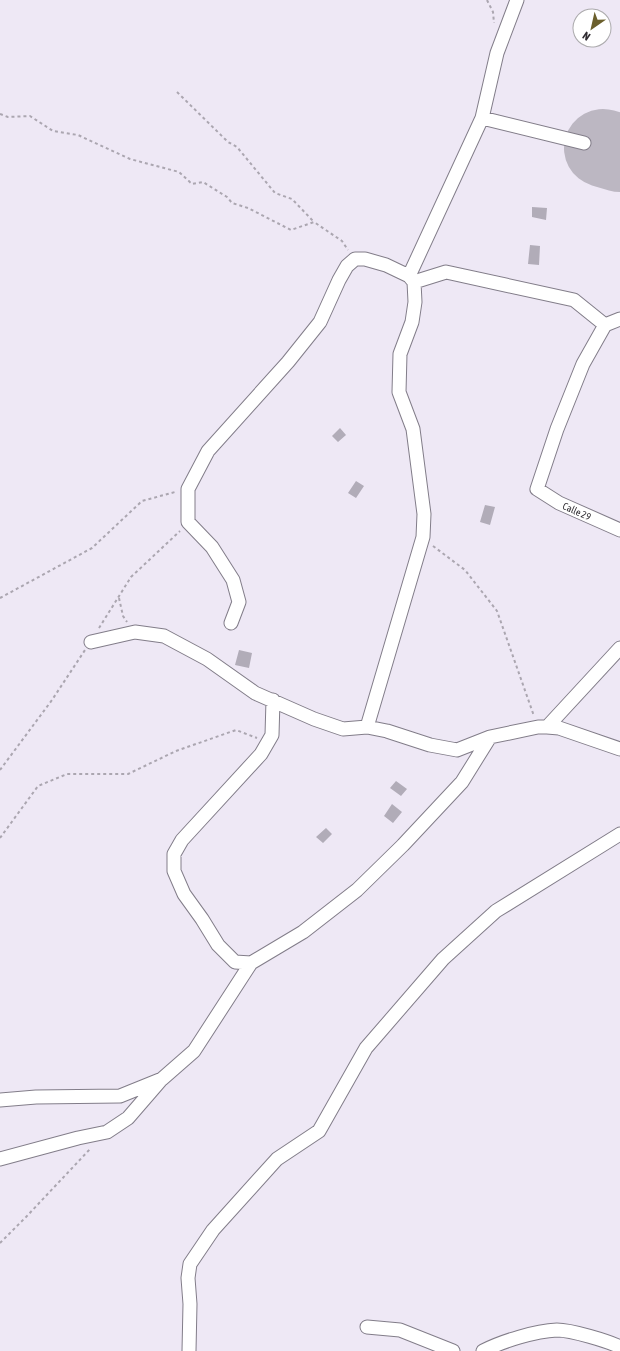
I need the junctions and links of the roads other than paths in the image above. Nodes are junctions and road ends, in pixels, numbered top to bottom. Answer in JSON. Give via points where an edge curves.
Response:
{"nodes":[{"id":1,"x":517,"y":0,"type":"edge"},
{"id":2,"x":482,"y":118,"type":"junction"},
{"id":3,"x":584,"y":143,"type":"dead end"},
{"id":4,"x":412,"y":279,"type":"junction"},
{"id":5,"x":620,"y":319,"type":"edge"},
{"id":6,"x":605,"y":325,"type":"junction"},
{"id":7,"x":620,"y":530,"type":"edge"},
{"id":8,"x":231,"y":624,"type":"dead end"},
{"id":9,"x":91,"y":642,"type":"dead end"},
{"id":10,"x":620,"y":648,"type":"edge"},
{"id":11,"x":273,"y":700,"type":"junction"},
{"id":12,"x":367,"y":727,"type":"junction"},
{"id":13,"x":542,"y":727,"type":"junction"},
{"id":14,"x":490,"y":738,"type":"junction"},
{"id":15,"x":620,"y":749,"type":"edge"},
{"id":16,"x":620,"y":834,"type":"edge"},
{"id":17,"x":250,"y":963,"type":"junction"},
{"id":18,"x":162,"y":1078,"type":"junction"},
{"id":19,"x":0,"y":1100,"type":"edge"},
{"id":20,"x":0,"y":1159,"type":"edge"},
{"id":21,"x":367,"y":1327,"type":"dead end"},
{"id":22,"x":620,"y":1347,"type":"edge"},
{"id":23,"x":189,"y":1351,"type":"edge"},
{"id":24,"x":453,"y":1351,"type":"edge"},
{"id":25,"x":483,"y":1351,"type":"edge"}],
"edges":[{"from":1,"to":2,"type":"street","via":[[497,53]]},
{"from":2,"to":3,"type":"street"},
{"from":2,"to":4,"type":"street"},
{"from":4,"to":6,"type":"street","via":[[446,272],[574,300]]},
{"from":4,"to":8,"type":"street","via":[[386,265],[365,259],[355,259],[346,266],[320,322],[288,362],[208,451],[188,489],[188,522],[212,547],[233,580],[239,602]]},
{"from":4,"to":12,"type":"street","via":[[415,302],[412,322],[400,354],[399,392],[413,429],[424,514],[423,538]]},
{"from":5,"to":6,"type":"street"},
{"from":6,"to":7,"type":"street","name":"Calle 29","via":[[583,364],[537,489],[559,503]]},
{"from":9,"to":11,"type":"street","via":[[135,632],[164,636],[207,659],[256,693]]},
{"from":10,"to":13,"type":"street"},
{"from":11,"to":12,"type":"street","via":[[343,729]]},
{"from":11,"to":17,"type":"street","via":[[272,735],[262,754],[182,840],[174,854],[174,871],[184,894],[218,945],[235,962]]},
{"from":12,"to":14,"type":"street","via":[[457,750]]},
{"from":13,"to":14,"type":"street"},
{"from":13,"to":15,"type":"street","via":[[559,728]]},
{"from":14,"to":17,"type":"street","via":[[462,782],[403,845],[356,890],[302,932]]},
{"from":16,"to":23,"type":"street","via":[[496,911],[443,959],[366,1048],[319,1131],[278,1159],[213,1230],[190,1264]]},
{"from":17,"to":18,"type":"street","via":[[194,1051]]},
{"from":18,"to":19,"type":"street","via":[[120,1096]]},
{"from":18,"to":20,"type":"street","via":[[128,1118],[107,1132]]},
{"from":21,"to":24,"type":"street","via":[[400,1330]]},
{"from":22,"to":25,"type":"street","via":[[608,1340],[558,1330],[502,1341]]}]}
